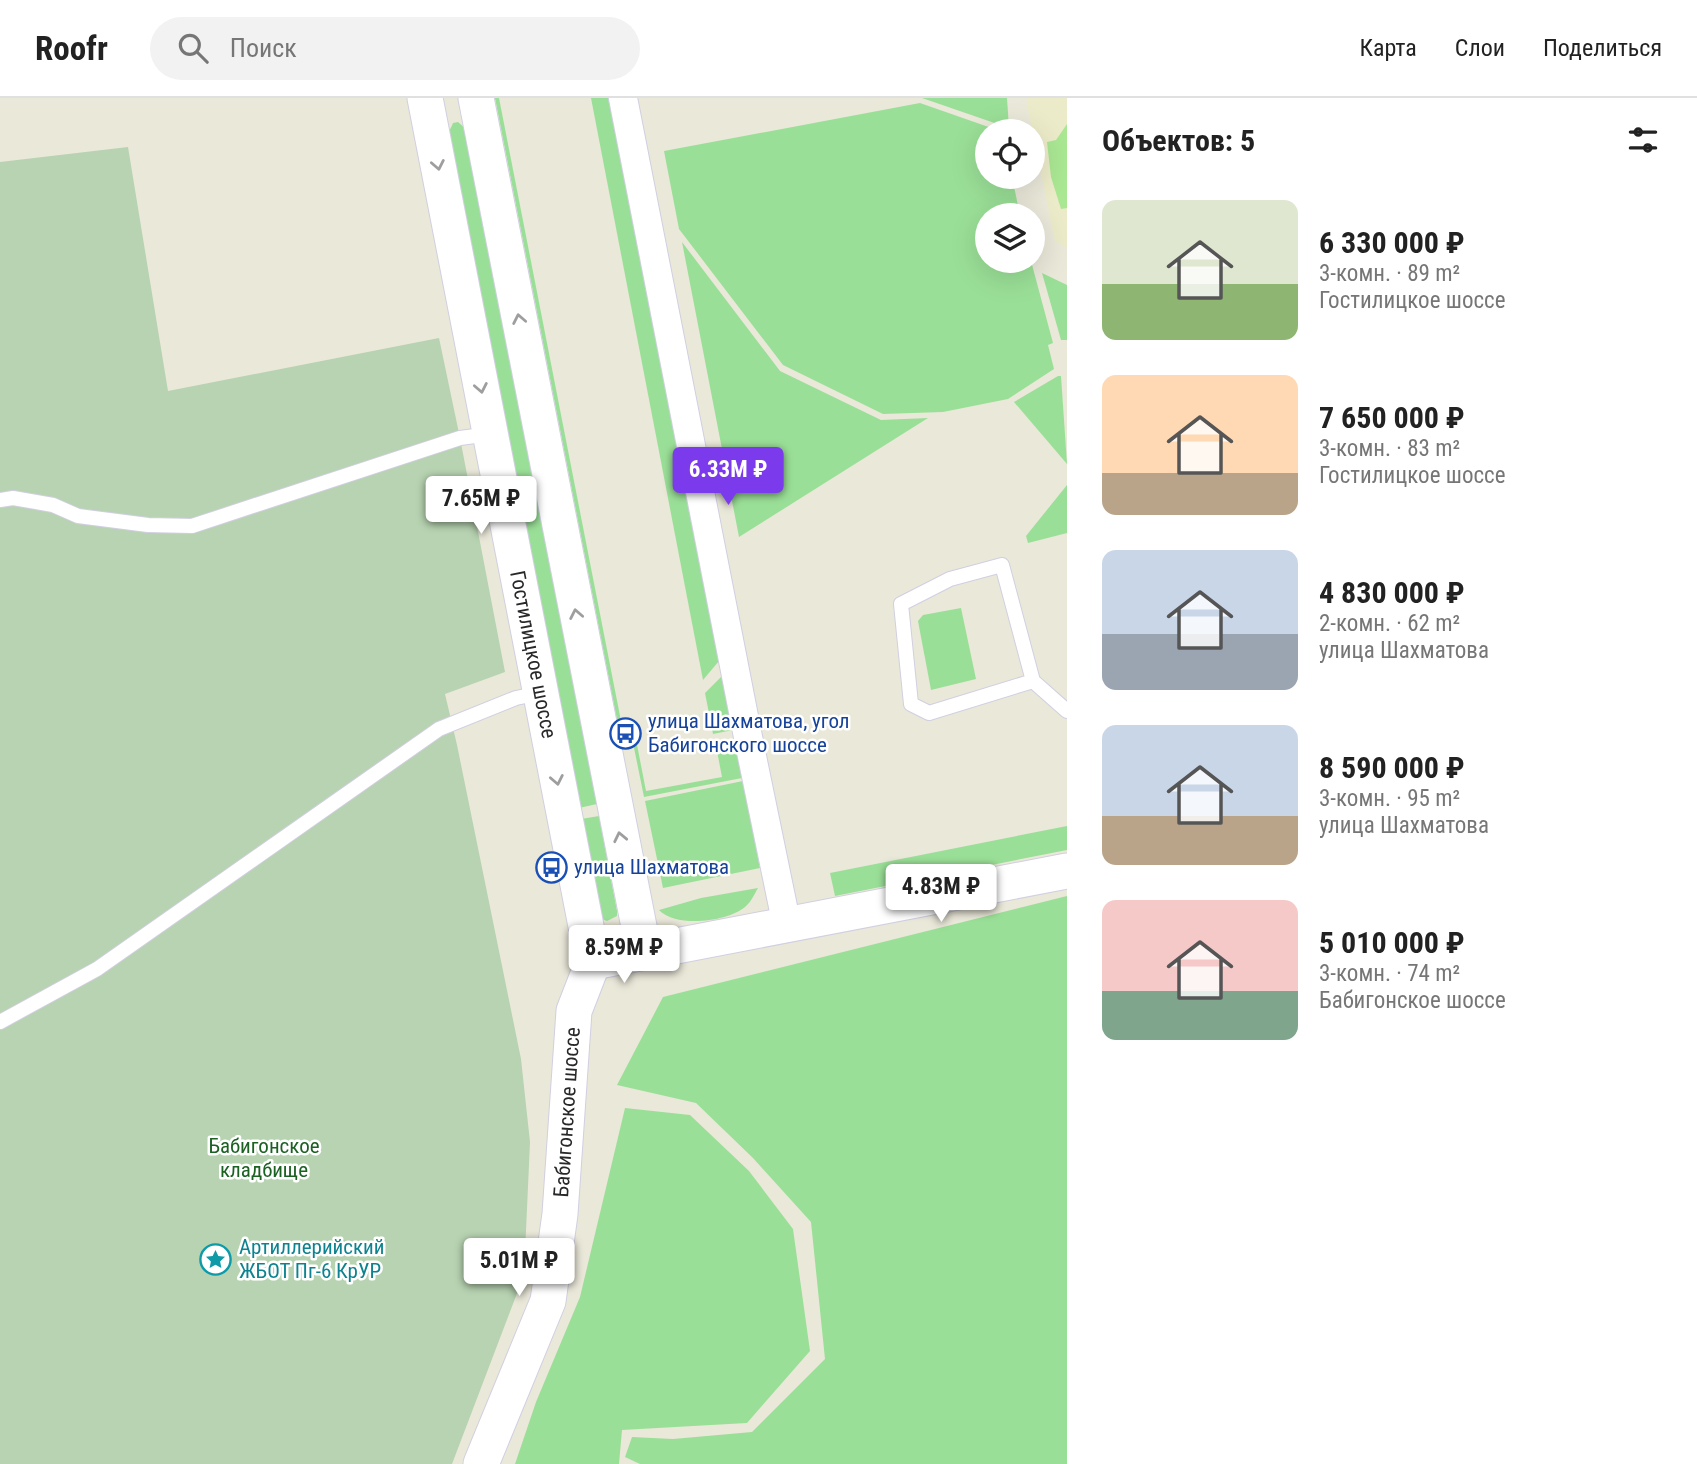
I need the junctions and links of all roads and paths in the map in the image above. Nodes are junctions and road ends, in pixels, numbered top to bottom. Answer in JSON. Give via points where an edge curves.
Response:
{"nodes":[{"id":1,"x":428,"y":98,"type":"edge"},
{"id":2,"x":476,"y":98,"type":"edge"},
{"id":3,"x":623,"y":98,"type":"edge"},
{"id":4,"x":490,"y":434,"type":"junction"},
{"id":5,"x":0,"y":500,"type":"edge"},
{"id":6,"x":1032,"y":681,"type":"junction"},
{"id":7,"x":540,"y":692,"type":"junction"},
{"id":8,"x":1067,"y":711,"type":"edge"},
{"id":9,"x":1067,"y":871,"type":"edge"},
{"id":10,"x":787,"y":926,"type":"junction"},
{"id":11,"x":644,"y":952,"type":"junction"},
{"id":12,"x":593,"y":962,"type":"junction"},
{"id":13,"x":0,"y":1022,"type":"edge"},
{"id":14,"x":481,"y":1464,"type":"edge"}],
"edges":[{"from":1,"to":4,"type":"street","name":"Гостилицкое шоссе","one_way":true},
{"from":11,"to":2,"type":"street","one_way":true},
{"from":3,"to":10,"type":"street"},
{"from":4,"to":5,"type":"lane","via":[[460,438],[192,526],[78,516],[53,505]]},
{"from":4,"to":7,"type":"street","name":"Гостилицкое шоссе"},
{"from":6,"to":6,"type":"lane","via":[[1002,565],[950,579],[901,604],[911,704],[929,713]]},
{"from":6,"to":8,"type":"lane"},
{"from":7,"to":12,"type":"street","name":"Гостилицкое шоссе","one_way":true},
{"from":7,"to":13,"type":"lane","via":[[439,729],[97,969]]},
{"from":9,"to":10,"type":"street"},
{"from":10,"to":11,"type":"street"},
{"from":11,"to":12,"type":"street"},
{"from":12,"to":14,"type":"street","name":"Бабигонское шоссе","via":[[574,1011],[560,1214],[548,1301]]}]}
